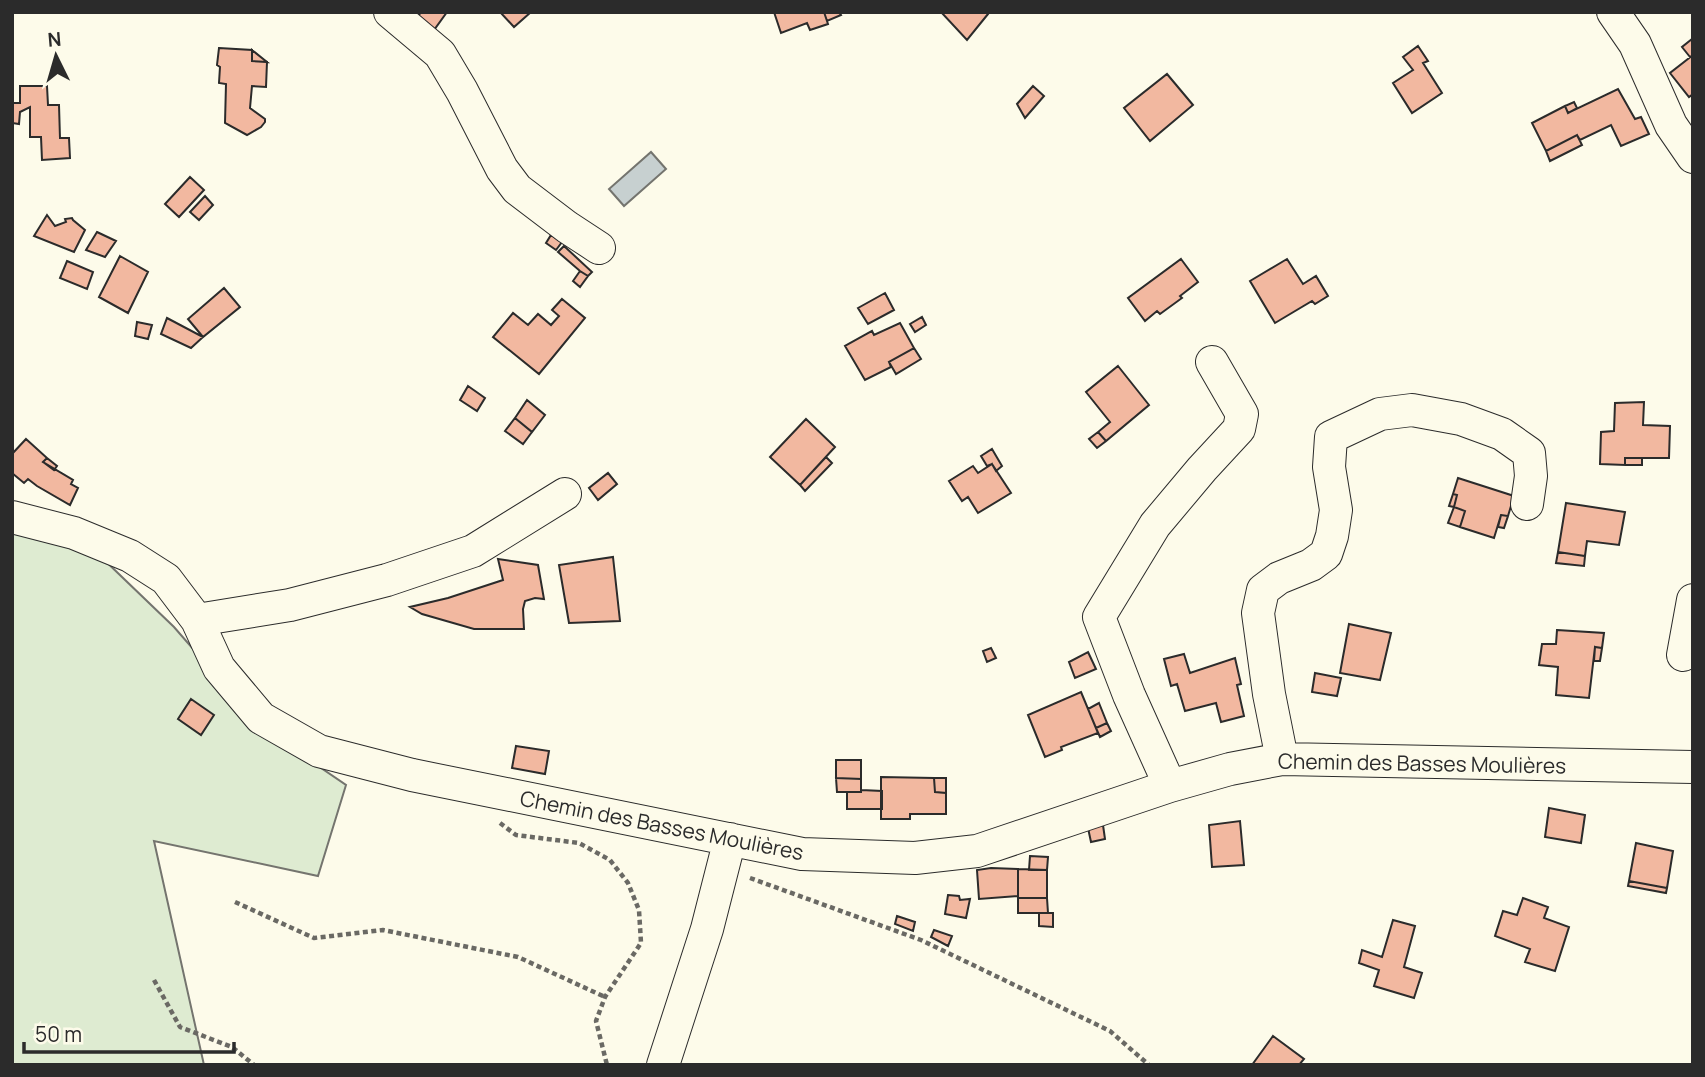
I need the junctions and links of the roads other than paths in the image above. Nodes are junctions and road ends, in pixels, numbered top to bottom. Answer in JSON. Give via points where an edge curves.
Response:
{"nodes":[{"id":1,"x":390,"y":12,"type":"edge"},
{"id":2,"x":1613,"y":12,"type":"edge"},
{"id":3,"x":1693,"y":157,"type":"edge"},
{"id":4,"x":599,"y":248,"type":"dead end"},
{"id":5,"x":1212,"y":362,"type":"dead end"},
{"id":6,"x":565,"y":494,"type":"dead end"},
{"id":7,"x":1527,"y":504,"type":"dead end"},
{"id":8,"x":12,"y":517,"type":"edge"},
{"id":9,"x":1693,"y":600,"type":"edge"},
{"id":10,"x":197,"y":620,"type":"junction"},
{"id":11,"x":1683,"y":655,"type":"dead end"},
{"id":12,"x":1282,"y":759,"type":"junction"},
{"id":13,"x":1693,"y":767,"type":"edge"},
{"id":14,"x":1170,"y":786,"type":"junction"},
{"id":15,"x":730,"y":839,"type":"junction"},
{"id":16,"x":663,"y":1065,"type":"edge"}],
"edges":[{"from":1,"to":4,"type":"street","via":[[440,54],[517,189]]},
{"from":2,"to":3,"type":"street","via":[[1635,44],[1671,125]]},
{"from":5,"to":14,"type":"street","via":[[1241,414],[1239,429],[1154,525],[1099,617]]},
{"from":6,"to":10,"type":"street","via":[[473,551],[290,605]]},
{"from":7,"to":12,"type":"street","via":[[1529,453],[1502,434],[1461,419],[1412,410],[1380,414],[1331,437],[1329,467],[1336,510],[1326,554],[1263,590],[1258,613]]},
{"from":8,"to":10,"type":"street","name":"Chemin des Basses Moulières","via":[[75,533],[130,556],[166,579]]},
{"from":9,"to":11,"type":"street"},
{"from":10,"to":15,"type":"street","name":"Chemin des Basses Moulières","via":[[219,668],[261,718],[319,751],[412,775]]},
{"from":12,"to":13,"type":"street","name":"Chemin des Basses Moulières"},
{"from":12,"to":14,"type":"street","name":"Chemin des Basses Moulières"},
{"from":14,"to":15,"type":"street","name":"Chemin des Basses Moulières","via":[[977,851],[915,858],[802,854]]},
{"from":15,"to":16,"type":"street"}]}
